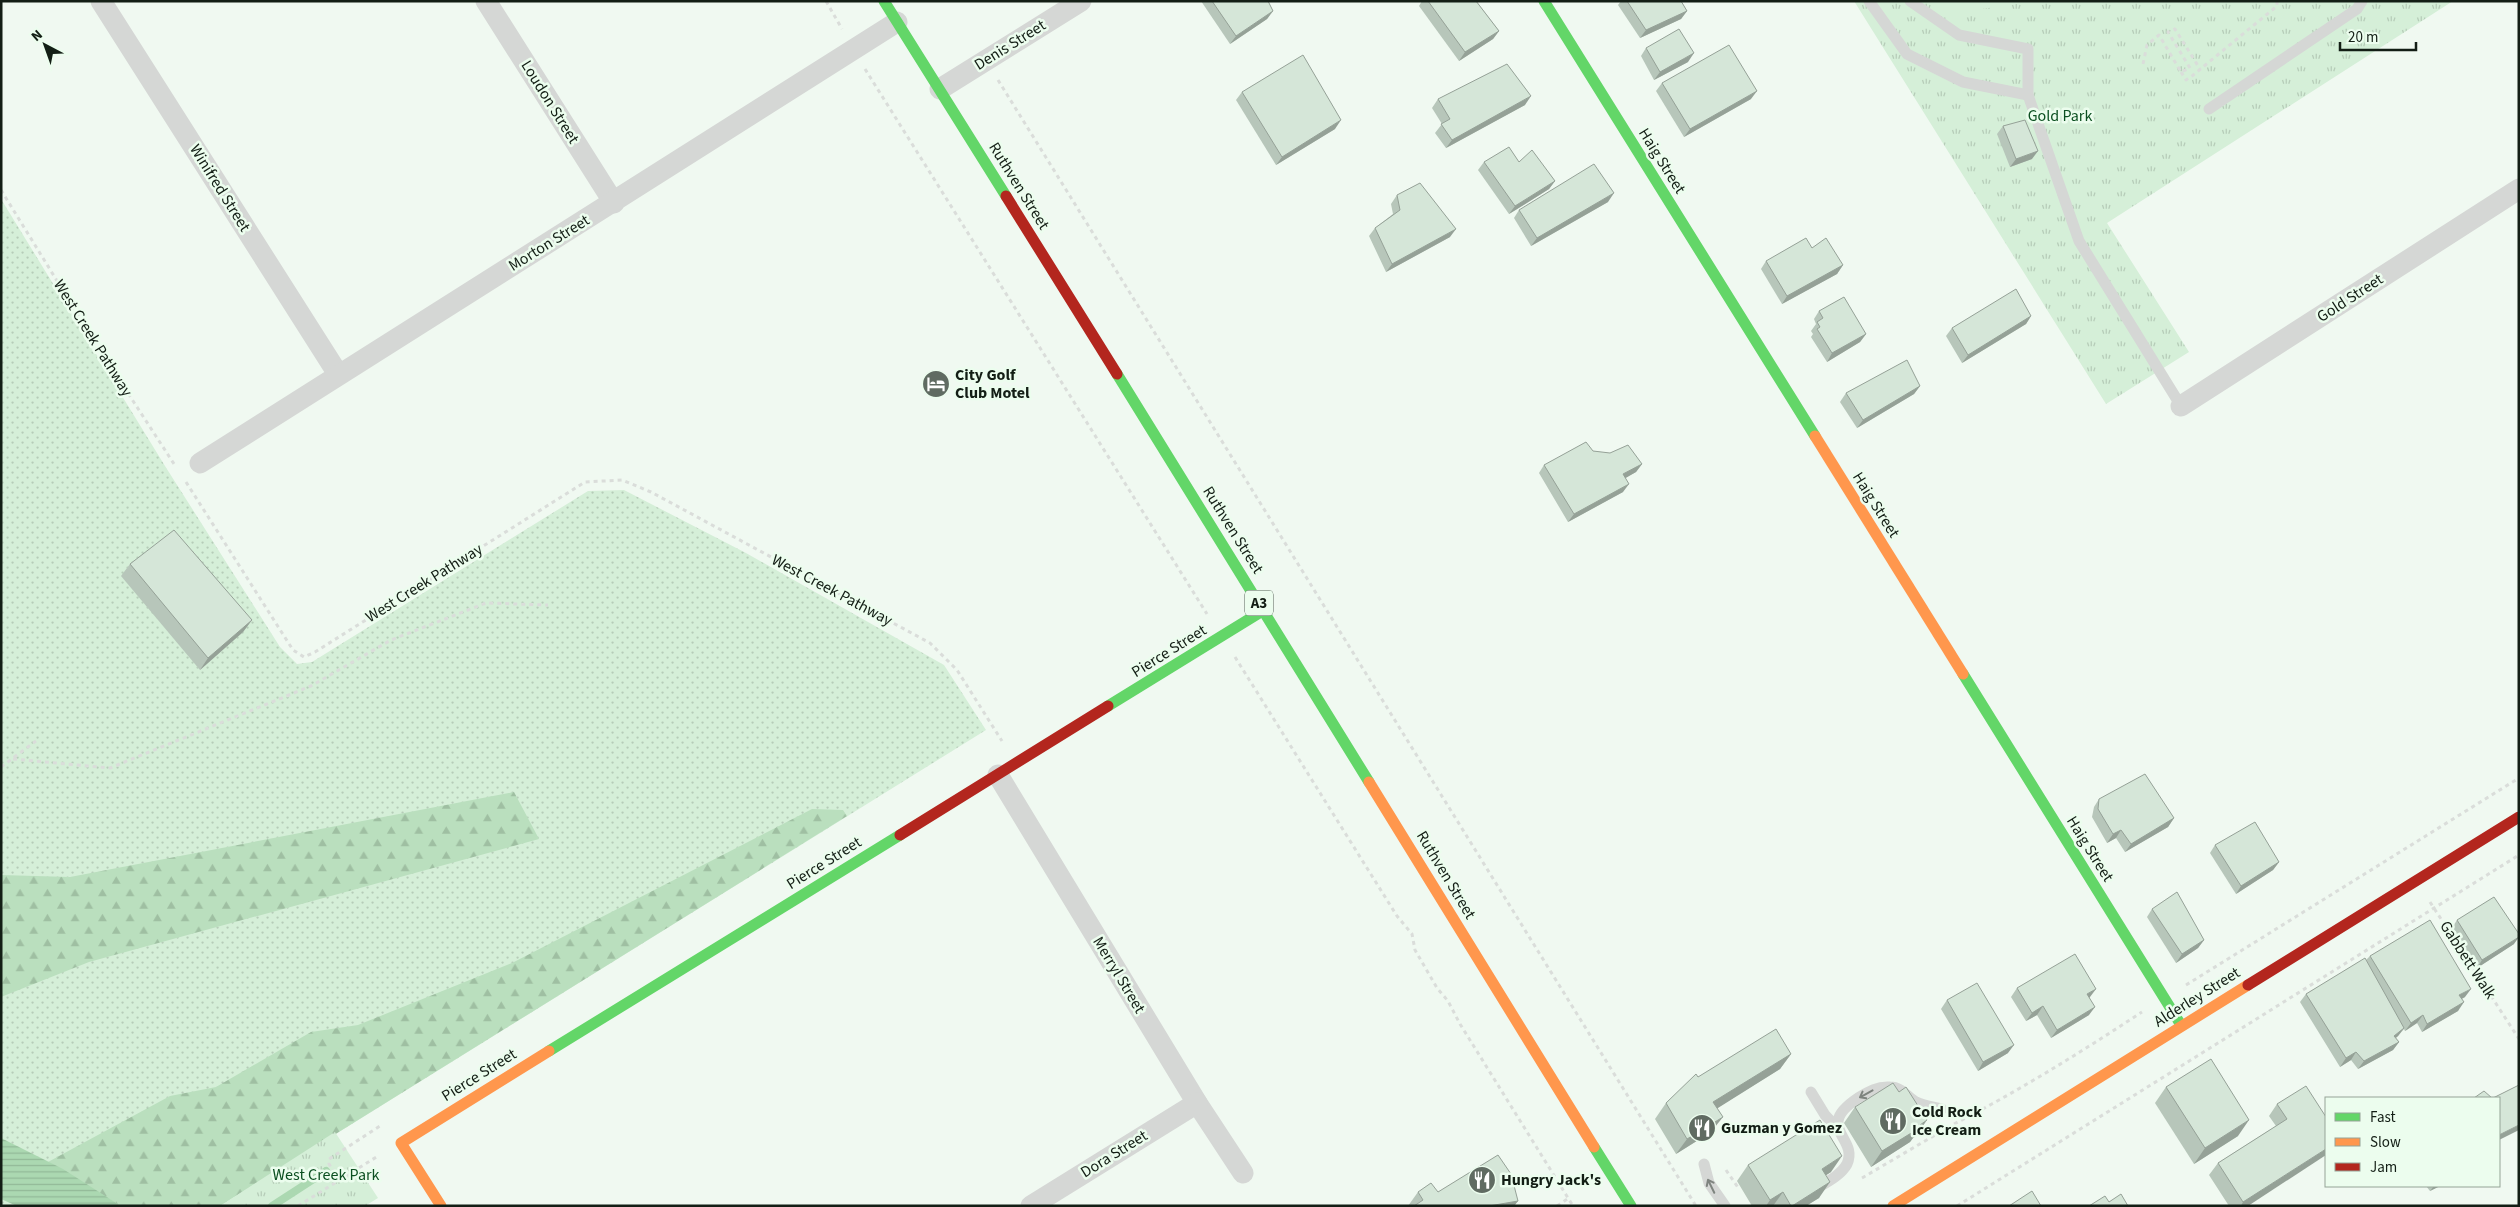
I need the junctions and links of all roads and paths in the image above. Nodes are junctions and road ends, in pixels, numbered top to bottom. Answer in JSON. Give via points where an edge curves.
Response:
{"nodes":[{"id":1,"x":102,"y":1,"type":"edge"},
{"id":2,"x":486,"y":1,"type":"edge"},
{"id":3,"x":826,"y":1,"type":"edge"},
{"id":4,"x":884,"y":1,"type":"edge"},
{"id":5,"x":1080,"y":1,"type":"edge"},
{"id":6,"x":1544,"y":1,"type":"edge"},
{"id":7,"x":1869,"y":1,"type":"edge"},
{"id":8,"x":1910,"y":1,"type":"edge"},
{"id":9,"x":2277,"y":1,"type":"edge"},
{"id":10,"x":2362,"y":1,"type":"edge"},
{"id":11,"x":836,"y":17,"type":"dead end"},
{"id":12,"x":898,"y":22,"type":"junction"},
{"id":13,"x":986,"y":60,"type":"junction"},
{"id":14,"x":2143,"y":64,"type":"dead end"},
{"id":15,"x":864,"y":68,"type":"dead end"},
{"id":16,"x":2200,"y":69,"type":"junction"},
{"id":17,"x":2181,"y":72,"type":"junction"},
{"id":18,"x":940,"y":89,"type":"junction"},
{"id":19,"x":2028,"y":95,"type":"junction"},
{"id":20,"x":2209,"y":109,"type":"dead end"},
{"id":21,"x":2519,"y":189,"type":"edge"},
{"id":22,"x":1,"y":190,"type":"edge"},
{"id":23,"x":614,"y":203,"type":"junction"},
{"id":24,"x":338,"y":374,"type":"junction"},
{"id":25,"x":2181,"y":406,"type":"joint"},
{"id":26,"x":200,"y":463,"type":"dead end"},
{"id":27,"x":181,"y":474,"type":"dead end"},
{"id":28,"x":184,"y":480,"type":"dead end"},
{"id":29,"x":548,"y":605,"type":"dead end"},
{"id":30,"x":1264,"y":610,"type":"junction"},
{"id":31,"x":1206,"y":612,"type":"dead end"},
{"id":32,"x":1222,"y":637,"type":"junction"},
{"id":33,"x":36,"y":741,"type":"dead end"},
{"id":34,"x":1002,"y":742,"type":"dead end"},
{"id":35,"x":13,"y":759,"type":"junction"},
{"id":36,"x":1,"y":767,"type":"edge"},
{"id":37,"x":998,"y":775,"type":"junction"},
{"id":38,"x":2519,"y":778,"type":"edge"},
{"id":39,"x":2519,"y":817,"type":"edge"},
{"id":40,"x":2519,"y":855,"type":"edge"},
{"id":41,"x":2416,"y":881,"type":"junction"},
{"id":42,"x":2434,"y":908,"type":"junction"},
{"id":43,"x":2164,"y":998,"type":"junction"},
{"id":44,"x":2181,"y":1026,"type":"junction"},
{"id":45,"x":2519,"y":1039,"type":"edge"},
{"id":46,"x":1811,"y":1092,"type":"dead end"},
{"id":47,"x":1196,"y":1103,"type":"junction"},
{"id":48,"x":1942,"y":1109,"type":"dead end"},
{"id":49,"x":1838,"y":1129,"type":"junction"},
{"id":50,"x":401,"y":1143,"type":"junction"},
{"id":51,"x":329,"y":1159,"type":"dead end"},
{"id":52,"x":1704,"y":1164,"type":"dead end"},
{"id":53,"x":1723,"y":1165,"type":"dead end"},
{"id":54,"x":1243,"y":1174,"type":"dead end"},
{"id":55,"x":338,"y":1180,"type":"junction"},
{"id":56,"x":1858,"y":1180,"type":"dead end"},
{"id":57,"x":1739,"y":1189,"type":"dead end"},
{"id":58,"x":1810,"y":1192,"type":"edge"},
{"id":59,"x":1569,"y":1198,"type":"junction"},
{"id":60,"x":298,"y":1206,"type":"edge"},
{"id":61,"x":441,"y":1206,"type":"edge"},
{"id":62,"x":1031,"y":1206,"type":"edge"},
{"id":63,"x":1557,"y":1206,"type":"edge"},
{"id":64,"x":1573,"y":1206,"type":"edge"},
{"id":65,"x":1631,"y":1206,"type":"edge"},
{"id":66,"x":1696,"y":1206,"type":"edge"},
{"id":67,"x":1725,"y":1206,"type":"edge"},
{"id":68,"x":1893,"y":1206,"type":"edge"},
{"id":69,"x":1957,"y":1206,"type":"edge"}],
"edges":[{"from":1,"to":24,"type":"street","name":"Winifred Street"},
{"from":2,"to":23,"type":"street","name":"Loudon Street"},
{"from":3,"to":11,"type":"path"},
{"from":4,"to":12,"type":"main road","name":"Ruthven Street","number":"A3"},
{"from":5,"to":13,"type":"street","name":"Denis Street"},
{"from":6,"to":43,"type":"main road","name":"Haig Street"},
{"from":7,"to":19,"type":"lane","via":[[1907,54],[1963,82]]},
{"from":8,"to":19,"type":"lane","via":[[1959,35],[2028,49]]},
{"from":9,"to":16,"type":"path","via":[[2277,6]]},
{"from":10,"to":20,"type":"lane","via":[[2357,9]]},
{"from":12,"to":18,"type":"main road","name":"Ruthven Street","number":"A3"},
{"from":12,"to":23,"type":"street","name":"Morton Street"},
{"from":13,"to":18,"type":"street","name":"Denis Street"},
{"from":13,"to":66,"type":"path"},
{"from":14,"to":17,"type":"path","via":[[2147,45],[2160,36]]},
{"from":15,"to":31,"type":"path"},
{"from":16,"to":17,"type":"path","via":[[2186,80]]},
{"from":16,"to":17,"type":"path","via":[[2175,29],[2168,32],[2190,68]]},
{"from":18,"to":30,"type":"main road","name":"Ruthven Street","number":"A3"},
{"from":19,"to":25,"type":"lane","via":[[2079,241]]},
{"from":21,"to":25,"type":"street","name":"Gold Street"},
{"from":22,"to":27,"type":"path","name":"West Creek Pathway"},
{"from":23,"to":24,"type":"street","name":"Morton Street"},
{"from":24,"to":26,"type":"street","name":"Morton Street"},
{"from":28,"to":34,"type":"path","name":"West Creek Pathway","via":[[293,650],[304,657],[585,482],[622,480],[651,492],[930,643],[957,670]]},
{"from":29,"to":35,"type":"path","via":[[486,603],[391,640],[311,686],[110,768]]},
{"from":30,"to":32,"type":"main road","name":"Pierce Street"},
{"from":30,"to":65,"type":"main road","name":"Ruthven Street","number":"A3"},
{"from":32,"to":37,"type":"main road","name":"Pierce Street"},
{"from":32,"to":59,"type":"path","via":[[1397,916],[1412,934],[1415,950],[1428,973]]},
{"from":33,"to":35,"type":"path"},
{"from":35,"to":36,"type":"path"},
{"from":37,"to":47,"type":"street","name":"Merryl Street"},
{"from":37,"to":50,"type":"main road","name":"Pierce Street"},
{"from":38,"to":43,"type":"path"},
{"from":39,"to":41,"type":"main road","name":"Alderley Street"},
{"from":40,"to":42,"type":"path"},
{"from":41,"to":42,"type":"path","name":"Gabbett Walk"},
{"from":41,"to":44,"type":"main road","name":"Alderley Street"},
{"from":42,"to":45,"type":"path","name":"Gabbett Walk"},
{"from":42,"to":69,"type":"path"},
{"from":43,"to":44,"type":"main road","name":"Haig Street"},
{"from":43,"to":56,"type":"path","via":[[2073,1057]]},
{"from":44,"to":68,"type":"main road","name":"Alderley Street"},
{"from":46,"to":49,"type":"lane","via":[[1825,1116]]},
{"from":47,"to":54,"type":"street","name":"Merryl Street"},
{"from":47,"to":62,"type":"street","name":"Dora Street"},
{"from":48,"to":49,"type":"lane","one_way":true,"via":[[1916,1102],[1892,1086],[1881,1087],[1844,1108],[1838,1116]]},
{"from":49,"to":58,"type":"lane","via":[[1848,1152],[1847,1163],[1836,1176]]},
{"from":50,"to":55,"type":"path"},
{"from":50,"to":61,"type":"main road"},
{"from":51,"to":55,"type":"path"},
{"from":67,"to":52,"type":"lane","one_way":true,"via":[[1709,1183]]},
{"from":53,"to":57,"type":"path"},
{"from":55,"to":60,"type":"path"},
{"from":59,"to":63,"type":"path"},
{"from":59,"to":64,"type":"path"}]}
